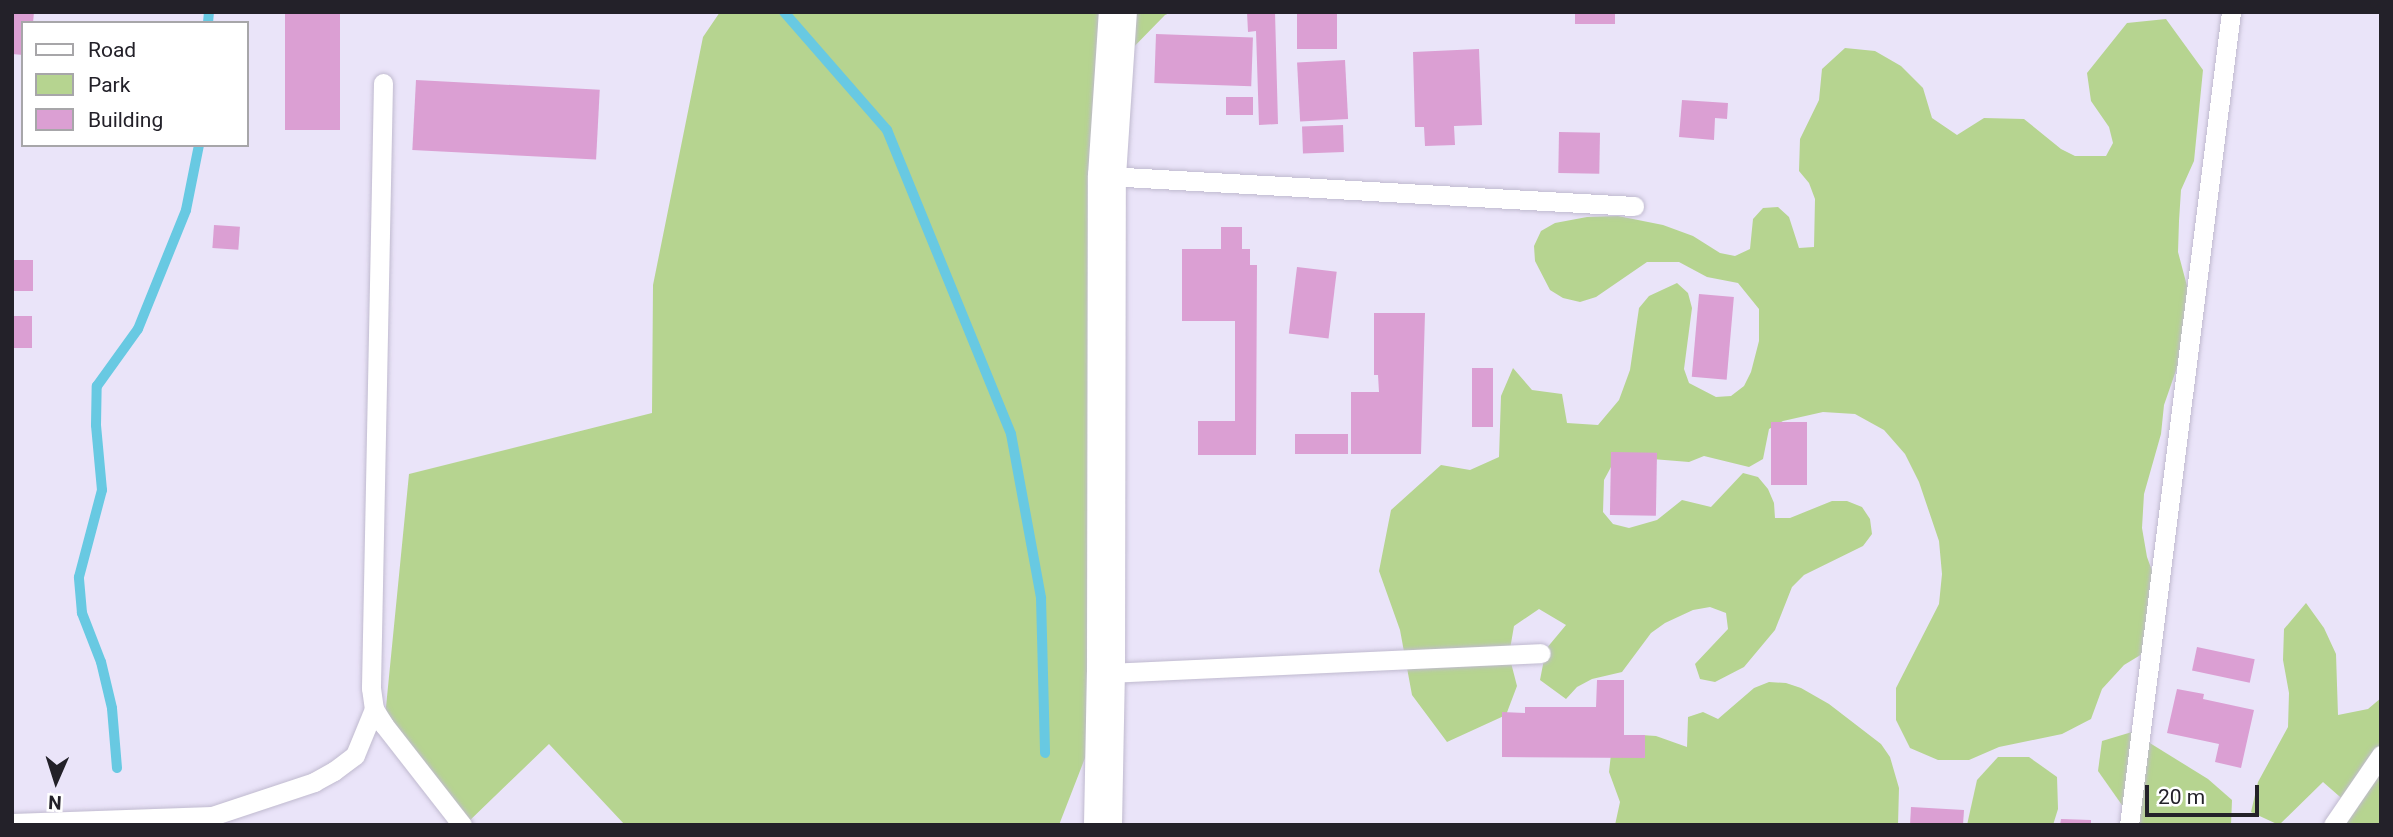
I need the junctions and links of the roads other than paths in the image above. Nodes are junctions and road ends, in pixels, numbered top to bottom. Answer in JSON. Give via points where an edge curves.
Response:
{"nodes":[{"id":1,"x":1118,"y":12,"type":"edge"},
{"id":2,"x":2231,"y":12,"type":"edge"},
{"id":3,"x":383,"y":83,"type":"dead end"},
{"id":4,"x":1107,"y":176,"type":"junction"},
{"id":5,"x":1634,"y":206,"type":"dead end"},
{"id":6,"x":1541,"y":653,"type":"dead end"},
{"id":7,"x":1106,"y":673,"type":"junction"},
{"id":8,"x":374,"y":709,"type":"junction"},
{"id":9,"x":2381,"y":755,"type":"edge"},
{"id":10,"x":12,"y":823,"type":"edge"},
{"id":11,"x":462,"y":825,"type":"edge"},
{"id":12,"x":1103,"y":825,"type":"edge"},
{"id":13,"x":2129,"y":825,"type":"edge"},
{"id":14,"x":2333,"y":825,"type":"edge"}],
"edges":[{"from":1,"to":4,"type":"street"},
{"from":2,"to":13,"type":"lane"},
{"from":3,"to":8,"type":"lane"},
{"from":4,"to":5,"type":"lane"},
{"from":4,"to":7,"type":"street"},
{"from":6,"to":7,"type":"lane"},
{"from":7,"to":12,"type":"street"},
{"from":8,"to":10,"type":"lane","via":[[355,755],[334,771],[212,816]]},
{"from":8,"to":11,"type":"lane"},
{"from":9,"to":14,"type":"lane"}]}
